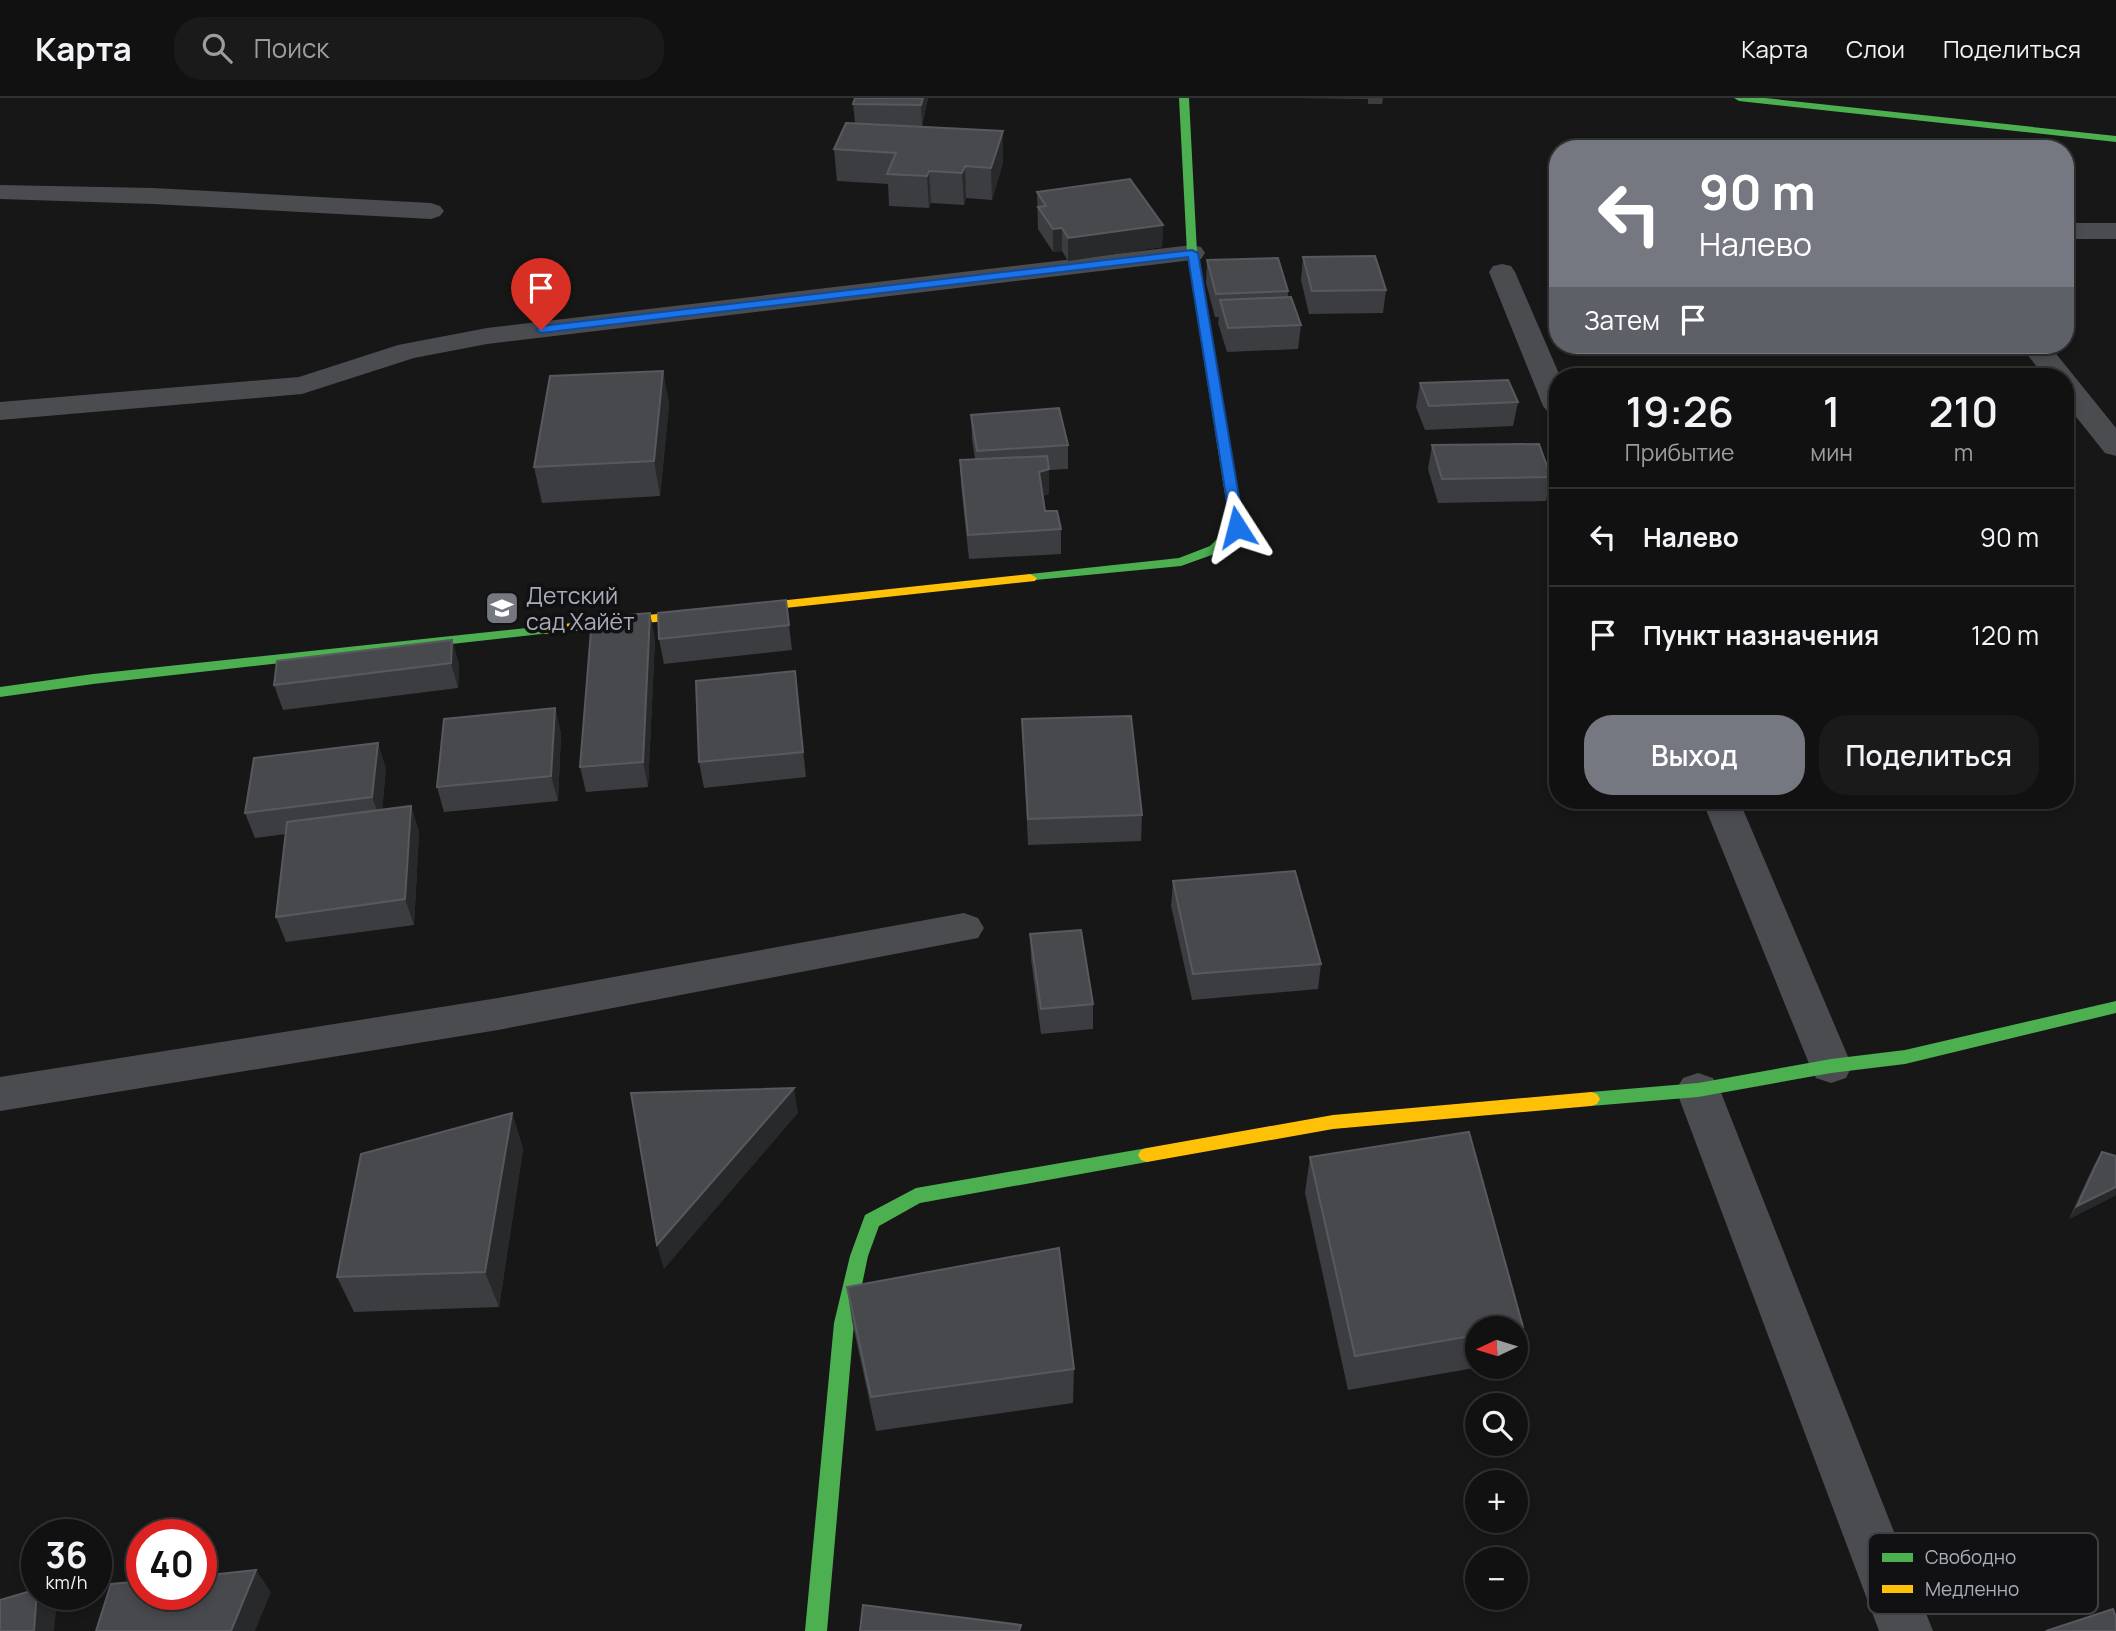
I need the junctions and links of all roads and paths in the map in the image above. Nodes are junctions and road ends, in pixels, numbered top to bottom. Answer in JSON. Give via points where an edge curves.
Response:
{"nodes":[{"id":1,"x":1184,"y":98,"type":"edge"},
{"id":2,"x":1739,"y":98,"type":"edge"},
{"id":3,"x":2116,"y":139,"type":"edge"},
{"id":4,"x":0,"y":192,"type":"edge"},
{"id":5,"x":431,"y":211,"type":"dead end"},
{"id":6,"x":2074,"y":231,"type":"edge"},
{"id":7,"x":2116,"y":231,"type":"edge"},
{"id":8,"x":1192,"y":253,"type":"junction"},
{"id":9,"x":1502,"y":272,"type":"dead end"},
{"id":10,"x":2041,"y":354,"type":"edge"},
{"id":11,"x":2053,"y":368,"type":"edge"},
{"id":12,"x":1549,"y":384,"type":"edge"},
{"id":13,"x":2074,"y":395,"type":"edge"},
{"id":14,"x":0,"y":411,"type":"edge"},
{"id":15,"x":2116,"y":447,"type":"edge"},
{"id":16,"x":0,"y":692,"type":"edge"},
{"id":17,"x":1724,"y":809,"type":"edge"},
{"id":18,"x":964,"y":928,"type":"dead end"},
{"id":19,"x":2114,"y":1011,"type":"edge"},
{"id":20,"x":1831,"y":1066,"type":"junction"},
{"id":21,"x":1698,"y":1090,"type":"junction"},
{"id":22,"x":0,"y":1094,"type":"edge"},
{"id":23,"x":1868,"y":1533,"type":"edge"},
{"id":24,"x":1899,"y":1614,"type":"edge"},
{"id":25,"x":816,"y":1631,"type":"edge"},
{"id":26,"x":1906,"y":1631,"type":"edge"}],
"edges":[{"from":1,"to":8,"type":"street"},
{"from":2,"to":3,"type":"street"},
{"from":4,"to":5,"type":"street"},
{"from":6,"to":7,"type":"street"},
{"from":8,"to":14,"type":"street","via":[[487,336],[408,351],[302,385]]},
{"from":8,"to":16,"type":"street","via":[[1237,527],[1215,549],[1192,558]]},
{"from":9,"to":12,"type":"street"},
{"from":10,"to":11,"type":"street"},
{"from":13,"to":15,"type":"street"},
{"from":17,"to":20,"type":"street"},
{"from":18,"to":22,"type":"street","via":[[498,1014]]},
{"from":19,"to":20,"type":"street","via":[[1905,1057]]},
{"from":20,"to":21,"type":"street"},
{"from":21,"to":23,"type":"street"},
{"from":21,"to":25,"type":"street","via":[[1333,1122],[916,1196],[872,1221],[844,1323]]},
{"from":24,"to":26,"type":"street"}]}
